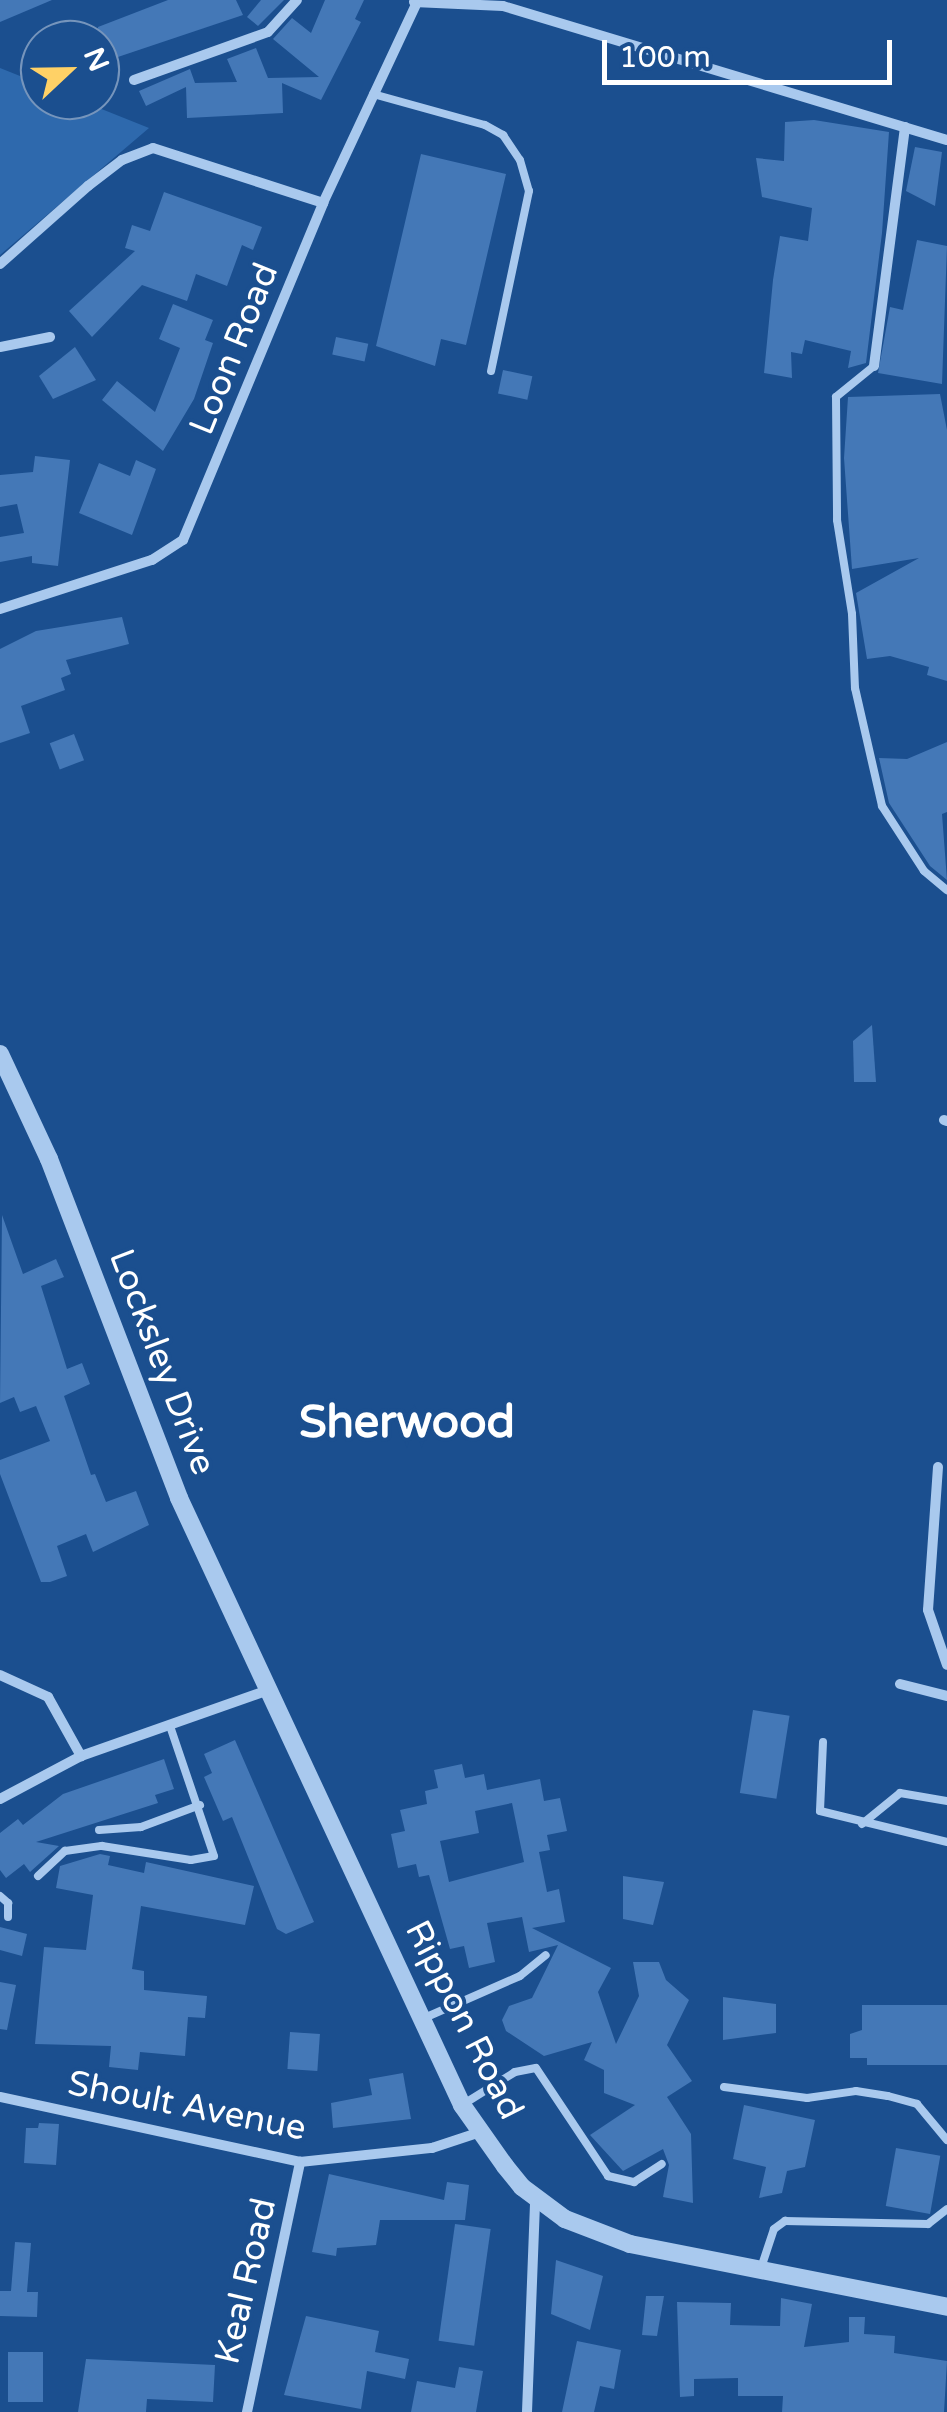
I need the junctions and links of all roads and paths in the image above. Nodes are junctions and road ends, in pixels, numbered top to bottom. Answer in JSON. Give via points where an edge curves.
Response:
{"nodes":[{"id":1,"x":297,"y":0,"type":"edge"},
{"id":2,"x":416,"y":1,"type":"edge"},
{"id":3,"x":134,"y":80,"type":"dead end"},
{"id":4,"x":374,"y":94,"type":"junction"},
{"id":5,"x":905,"y":127,"type":"junction"},
{"id":6,"x":947,"y":140,"type":"edge"},
{"id":7,"x":323,"y":203,"type":"junction"},
{"id":8,"x":0,"y":264,"type":"edge"},
{"id":9,"x":50,"y":337,"type":"dead end"},
{"id":10,"x":0,"y":346,"type":"edge"},
{"id":11,"x":874,"y":366,"type":"joint"},
{"id":12,"x":491,"y":371,"type":"dead end"},
{"id":13,"x":0,"y":610,"type":"edge"},
{"id":14,"x":947,"y":890,"type":"edge"},
{"id":15,"x":0,"y":1054,"type":"edge"},
{"id":16,"x":938,"y":1467,"type":"dead end"},
{"id":17,"x":947,"y":1665,"type":"edge"},
{"id":18,"x":0,"y":1676,"type":"edge"},
{"id":19,"x":900,"y":1684,"type":"dead end"},
{"id":20,"x":272,"y":1688,"type":"junction"},
{"id":21,"x":947,"y":1696,"type":"edge"},
{"id":22,"x":170,"y":1726,"type":"junction"},
{"id":23,"x":823,"y":1742,"type":"dead end"},
{"id":24,"x":81,"y":1756,"type":"junction"},
{"id":25,"x":0,"y":1799,"type":"edge"},
{"id":26,"x":947,"y":1800,"type":"edge"},
{"id":27,"x":200,"y":1805,"type":"junction"},
{"id":28,"x":862,"y":1824,"type":"junction"},
{"id":29,"x":99,"y":1830,"type":"dead end"},
{"id":30,"x":947,"y":1842,"type":"edge"},
{"id":31,"x":38,"y":1876,"type":"dead end"},
{"id":32,"x":0,"y":1896,"type":"edge"},
{"id":33,"x":8,"y":1917,"type":"dead end"},
{"id":34,"x":546,"y":1955,"type":"dead end"},
{"id":35,"x":422,"y":2019,"type":"junction"},
{"id":36,"x":724,"y":2086,"type":"dead end"},
{"id":37,"x":0,"y":2097,"type":"edge"},
{"id":38,"x":462,"y":2105,"type":"junction"},
{"id":39,"x":480,"y":2132,"type":"junction"},
{"id":40,"x":947,"y":2140,"type":"edge"},
{"id":41,"x":300,"y":2162,"type":"junction"},
{"id":42,"x":662,"y":2164,"type":"dead end"},
{"id":43,"x":535,"y":2198,"type":"junction"},
{"id":44,"x":947,"y":2209,"type":"edge"},
{"id":45,"x":760,"y":2270,"type":"junction"},
{"id":46,"x":947,"y":2307,"type":"edge"},
{"id":47,"x":246,"y":2412,"type":"edge"},
{"id":48,"x":527,"y":2412,"type":"edge"}],
"edges":[{"from":1,"to":3,"type":"street","via":[[268,32]]},
{"from":2,"to":4,"type":"street","name":"Loon Road"},
{"from":2,"to":5,"type":"street","via":[[503,6]]},
{"from":4,"to":7,"type":"street","name":"Loon Road"},
{"from":4,"to":12,"type":"lane","via":[[485,125],[503,135],[520,160],[529,191]]},
{"from":5,"to":6,"type":"street"},
{"from":5,"to":11,"type":"street"},
{"from":7,"to":8,"type":"street","via":[[153,148],[122,160]]},
{"from":7,"to":13,"type":"street","name":"Loon Road","via":[[183,540],[152,560]]},
{"from":9,"to":10,"type":"street"},
{"from":11,"to":14,"type":"lane","via":[[836,398],[837,520],[852,614],[854,688],[882,806],[924,871]]},
{"from":15,"to":20,"type":"street","name":"Locksley Drive","via":[[49,1159],[179,1498]]},
{"from":16,"to":17,"type":"street","via":[[928,1610]]},
{"from":18,"to":24,"type":"street","via":[[48,1697]]},
{"from":19,"to":21,"type":"street"},
{"from":20,"to":22,"type":"street"},
{"from":20,"to":35,"type":"street","name":"Rippon Road"},
{"from":22,"to":24,"type":"street"},
{"from":22,"to":27,"type":"lane"},
{"from":23,"to":28,"type":"lane","via":[[817,1808]]},
{"from":24,"to":25,"type":"street"},
{"from":26,"to":28,"type":"lane","via":[[900,1793]]},
{"from":27,"to":29,"type":"lane","via":[[142,1826]]},
{"from":27,"to":31,"type":"lane","via":[[216,1852],[209,1860],[102,1846],[65,1852]]},
{"from":28,"to":30,"type":"lane"},
{"from":32,"to":33,"type":"lane"},
{"from":34,"to":35,"type":"lane","via":[[520,1976]]},
{"from":35,"to":38,"type":"street","name":"Rippon Road"},
{"from":36,"to":40,"type":"lane","via":[[807,2098],[839,2092],[888,2096],[917,2104]]},
{"from":37,"to":41,"type":"street","name":"Shoult Avenue"},
{"from":38,"to":39,"type":"street","name":"Rippon Road"},
{"from":38,"to":42,"type":"lane","via":[[522,2068],[536,2068],[608,2176],[634,2182]]},
{"from":39,"to":41,"type":"street","name":"Shoult Avenue","via":[[432,2148]]},
{"from":39,"to":43,"type":"street","name":"Rippon Road"},
{"from":41,"to":47,"type":"street","name":"Keal Road"},
{"from":43,"to":45,"type":"street","name":"Rippon Road","via":[[630,2244]]},
{"from":43,"to":48,"type":"street"},
{"from":44,"to":45,"type":"lane","via":[[928,2224],[784,2221],[774,2229]]},
{"from":45,"to":46,"type":"street","name":"Rippon Road"}]}
